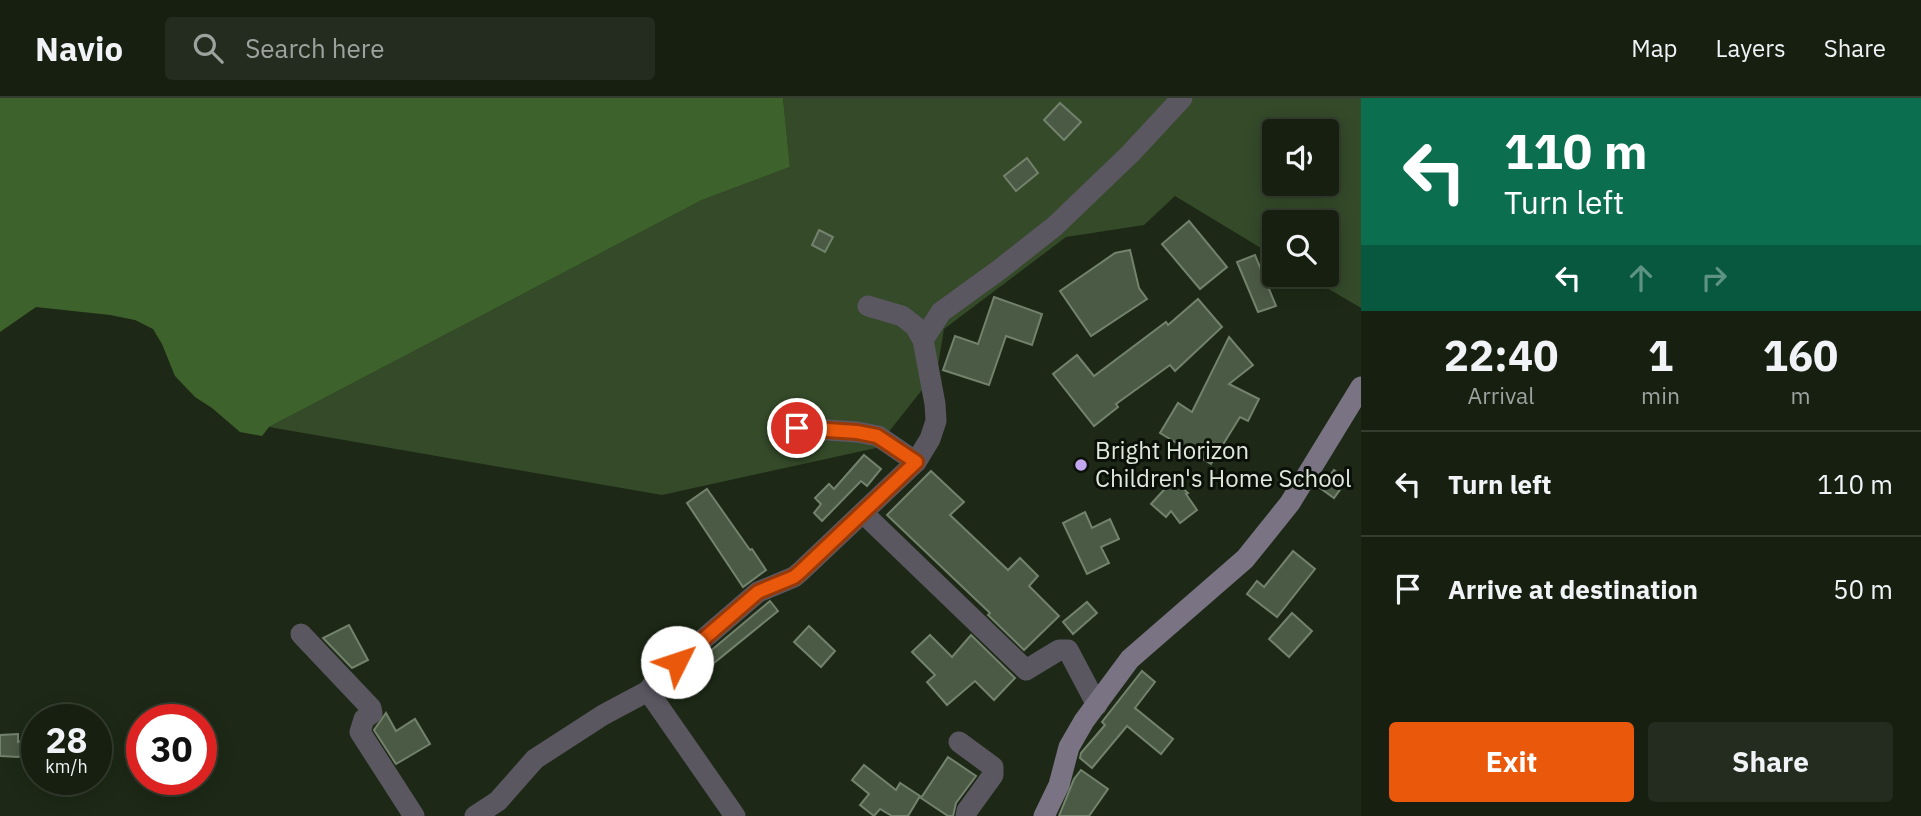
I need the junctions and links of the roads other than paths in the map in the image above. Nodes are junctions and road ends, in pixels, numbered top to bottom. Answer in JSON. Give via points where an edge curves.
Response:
{"nodes":[{"id":1,"x":1182,"y":98,"type":"edge"},
{"id":2,"x":868,"y":306,"type":"dead end"},
{"id":3,"x":923,"y":340,"type":"junction"},
{"id":4,"x":1361,"y":387,"type":"edge"},
{"id":5,"x":797,"y":428,"type":"dead end"},
{"id":6,"x":916,"y":462,"type":"junction"},
{"id":7,"x":863,"y":513,"type":"junction"},
{"id":8,"x":301,"y":634,"type":"dead end"},
{"id":9,"x":648,"y":691,"type":"junction"},
{"id":10,"x":1097,"y":705,"type":"junction"},
{"id":11,"x":960,"y":742,"type":"dead end"},
{"id":12,"x":414,"y":816,"type":"edge"},
{"id":13,"x":475,"y":816,"type":"edge"},
{"id":14,"x":735,"y":816,"type":"edge"},
{"id":15,"x":965,"y":816,"type":"edge"},
{"id":16,"x":1044,"y":816,"type":"edge"}],
"edges":[{"from":1,"to":3,"type":"street","via":[[1055,226],[941,312]]},
{"from":2,"to":3,"type":"street","via":[[902,316]]},
{"from":3,"to":6,"type":"street","via":[[936,421]]},
{"from":4,"to":10,"type":"street","via":[[1290,503],[1245,559],[1130,659]]},
{"from":5,"to":6,"type":"street","via":[[877,436]]},
{"from":6,"to":7,"type":"street"},
{"from":7,"to":9,"type":"street","via":[[794,577],[758,592]]},
{"from":7,"to":10,"type":"street","via":[[1026,670],[1059,650],[1068,650]]},
{"from":8,"to":12,"type":"street","via":[[371,708],[360,732]]},
{"from":9,"to":13,"type":"street","via":[[535,759],[498,801]]},
{"from":9,"to":14,"type":"street"},
{"from":10,"to":16,"type":"street","via":[[1069,747],[1059,785]]},
{"from":11,"to":15,"type":"street","via":[[993,768],[993,775]]}]}
